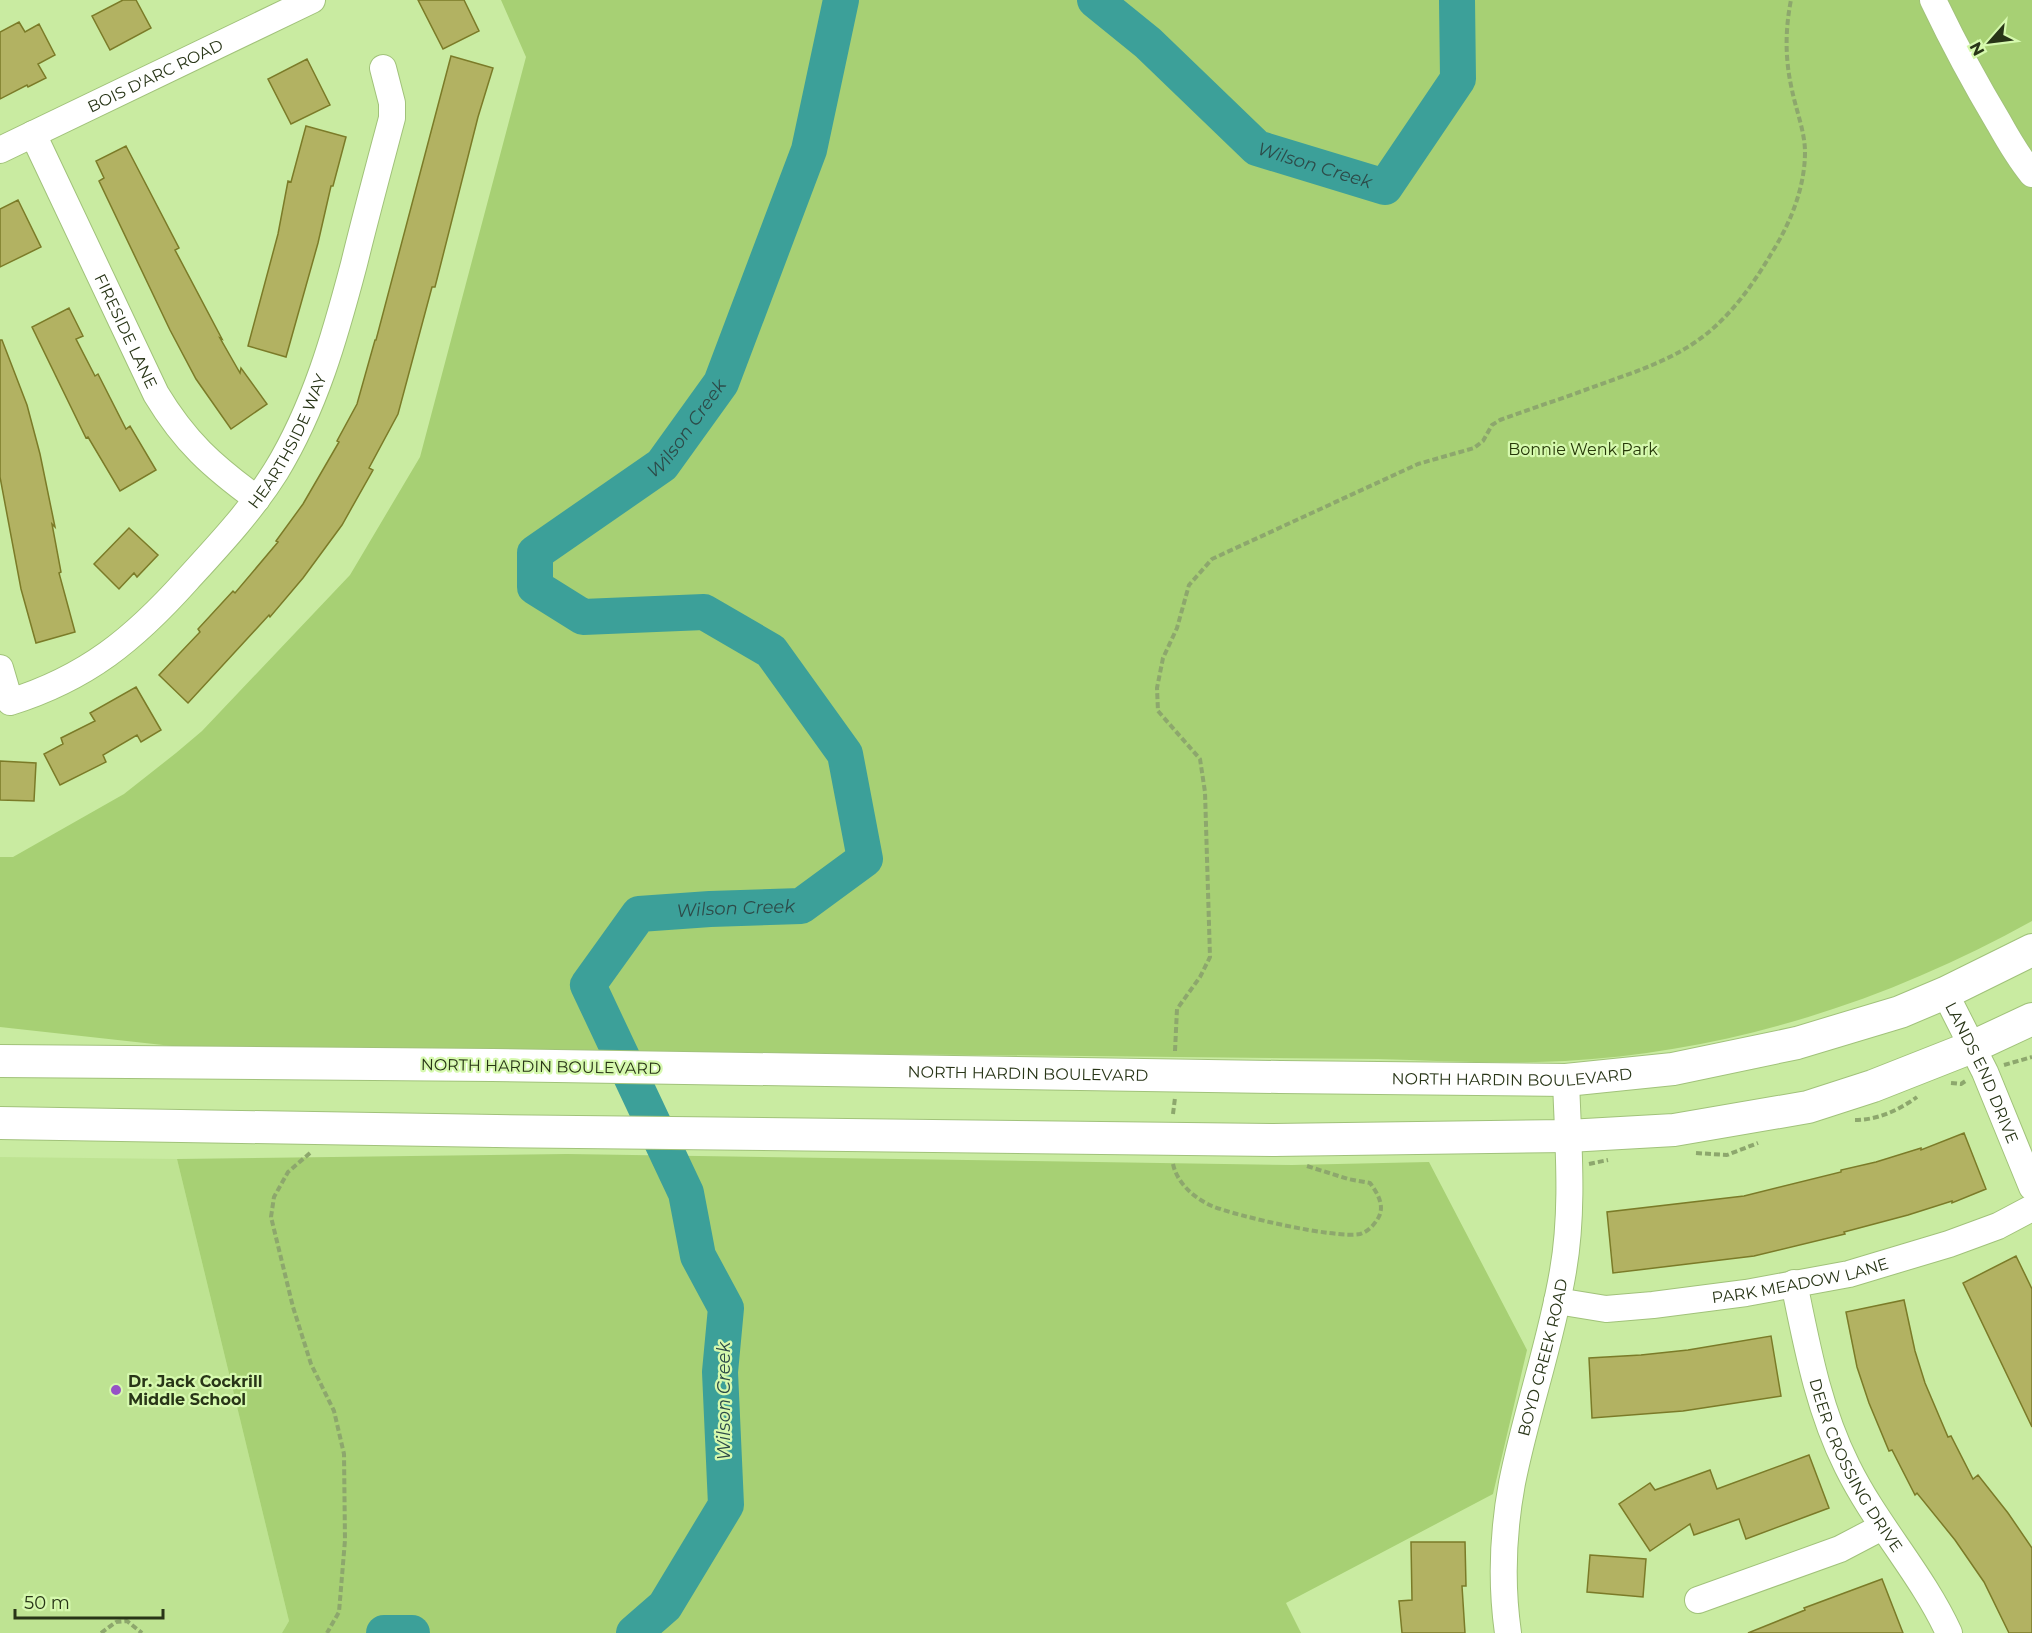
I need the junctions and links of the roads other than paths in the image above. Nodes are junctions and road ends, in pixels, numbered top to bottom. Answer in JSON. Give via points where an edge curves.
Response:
{"nodes":[{"id":1,"x":312,"y":0,"type":"edge"},
{"id":2,"x":1933,"y":0,"type":"edge"},
{"id":3,"x":383,"y":68,"type":"dead end"},
{"id":4,"x":33,"y":134,"type":"junction"},
{"id":5,"x":0,"y":150,"type":"edge"},
{"id":6,"x":2032,"y":174,"type":"edge"},
{"id":7,"x":256,"y":499,"type":"junction"},
{"id":8,"x":0,"y":668,"type":"edge"},
{"id":9,"x":2032,"y":950,"type":"edge"},
{"id":10,"x":1945,"y":993,"type":"junction"},
{"id":11,"x":2032,"y":1018,"type":"edge"},
{"id":12,"x":1972,"y":1047,"type":"junction"},
{"id":13,"x":0,"y":1061,"type":"edge"},
{"id":14,"x":1566,"y":1080,"type":"junction"},
{"id":15,"x":0,"y":1123,"type":"edge"},
{"id":16,"x":1568,"y":1136,"type":"junction"},
{"id":17,"x":2032,"y":1187,"type":"edge"},
{"id":18,"x":2032,"y":1208,"type":"edge"},
{"id":19,"x":1794,"y":1283,"type":"junction"},
{"id":20,"x":1557,"y":1301,"type":"junction"},
{"id":21,"x":1882,"y":1527,"type":"junction"},
{"id":22,"x":1698,"y":1600,"type":"dead end"},
{"id":23,"x":1508,"y":1633,"type":"edge"},
{"id":24,"x":1950,"y":1633,"type":"edge"}],
"edges":[{"from":1,"to":4,"type":"street","name":"BOIS D'ARC ROAD"},
{"from":2,"to":6,"type":"street","via":[[1991,110]]},
{"from":3,"to":7,"type":"street","name":"HEARTHSIDE WAY","via":[[392,118],[335,336],[302,422]]},
{"from":4,"to":5,"type":"street","name":"BOIS D'ARC ROAD"},
{"from":4,"to":7,"type":"street","name":"FIRESIDE LANE","via":[[136,356],[167,412],[211,464]]},
{"from":7,"to":8,"type":"street","name":"HEARTHSIDE WAY","via":[[162,608],[126,642],[90,666],[10,702]]},
{"from":9,"to":10,"type":"main road","name":"NORTH HARDIN BOULEVARD"},
{"from":10,"to":12,"type":"street","name":"LANDS END DRIVE"},
{"from":10,"to":14,"type":"main road","name":"NORTH HARDIN BOULEVARD","via":[[1900,1012],[1797,1043],[1673,1069]]},
{"from":11,"to":12,"type":"main road"},
{"from":12,"to":16,"type":"main road","via":[[1808,1107],[1674,1130]]},
{"from":12,"to":17,"type":"street","name":"LANDS END DRIVE"},
{"from":13,"to":14,"type":"main road","name":"NORTH HARDIN BOULEVARD","bridge":true},
{"from":14,"to":16,"type":"street","name":"BOYD CREEK ROAD"},
{"from":15,"to":16,"type":"main road","bridge":true,"via":[[1273,1140]]},
{"from":16,"to":20,"type":"street","name":"BOYD CREEK ROAD","via":[[1570,1205]]},
{"from":18,"to":19,"type":"street","name":"PARK MEADOW LANE","via":[[1998,1226],[1899,1260]]},
{"from":19,"to":20,"type":"street","name":"PARK MEADOW LANE","via":[[1746,1293],[1606,1309]]},
{"from":19,"to":21,"type":"street","name":"DEER CROSSING DRIVE","via":[[1824,1411],[1847,1467]]},
{"from":20,"to":23,"type":"street","name":"BOYD CREEK ROAD","via":[[1512,1485],[1504,1552]]},
{"from":21,"to":22,"type":"street","via":[[1840,1549]]},
{"from":21,"to":24,"type":"street","name":"DEER CROSSING DRIVE"}]}
